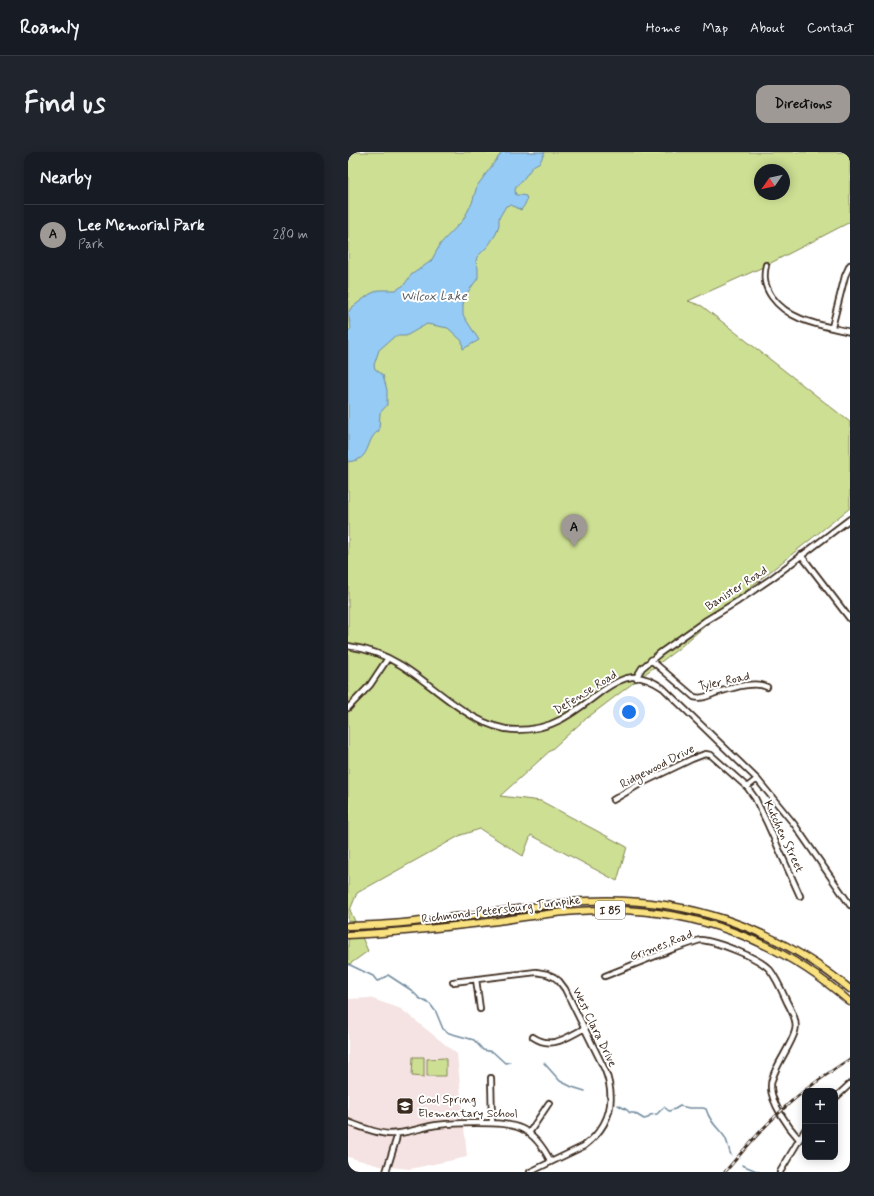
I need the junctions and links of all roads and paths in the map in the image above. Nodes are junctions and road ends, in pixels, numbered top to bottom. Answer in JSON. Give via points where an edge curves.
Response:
{"nodes":[{"id":1,"x":766,"y":265,"type":"dead end"},
{"id":2,"x":850,"y":265,"type":"edge"},
{"id":3,"x":832,"y":327,"type":"junction"},
{"id":4,"x":850,"y":332,"type":"edge"},
{"id":5,"x":850,"y":519,"type":"edge"},
{"id":6,"x":800,"y":555,"type":"junction"},
{"id":7,"x":850,"y":619,"type":"edge"},
{"id":8,"x":348,"y":646,"type":"edge"},
{"id":9,"x":388,"y":658,"type":"junction"},
{"id":10,"x":652,"y":660,"type":"junction"},
{"id":11,"x":636,"y":678,"type":"junction"},
{"id":12,"x":767,"y":688,"type":"dead end"},
{"id":13,"x":348,"y":708,"type":"edge"},
{"id":14,"x":757,"y":779,"type":"junction"},
{"id":15,"x":747,"y":787,"type":"junction"},
{"id":16,"x":613,"y":800,"type":"dead end"},
{"id":17,"x":800,"y":896,"type":"dead end"},
{"id":18,"x":850,"y":905,"type":"edge"},
{"id":19,"x":348,"y":926,"type":"edge"},
{"id":20,"x":348,"y":935,"type":"edge"},
{"id":21,"x":605,"y":976,"type":"dead end"},
{"id":22,"x":476,"y":979,"type":"junction"},
{"id":23,"x":453,"y":982,"type":"dead end"},
{"id":24,"x":850,"y":989,"type":"edge"},
{"id":25,"x":850,"y":1002,"type":"edge"},
{"id":26,"x":480,"y":1009,"type":"dead end"},
{"id":27,"x":585,"y":1028,"type":"junction"},
{"id":28,"x":533,"y":1038,"type":"dead end"},
{"id":29,"x":491,"y":1078,"type":"dead end"},
{"id":30,"x":850,"y":1084,"type":"edge"},
{"id":31,"x":838,"y":1095,"type":"edge"},
{"id":32,"x":549,"y":1103,"type":"dead end"},
{"id":33,"x":348,"y":1122,"type":"edge"},
{"id":34,"x":492,"y":1123,"type":"junction"},
{"id":35,"x":529,"y":1132,"type":"junction"},
{"id":36,"x":397,"y":1134,"type":"junction"},
{"id":37,"x":802,"y":1134,"type":"edge"},
{"id":38,"x":799,"y":1139,"type":"junction"},
{"id":39,"x":551,"y":1162,"type":"junction"},
{"id":40,"x":386,"y":1172,"type":"edge"},
{"id":41,"x":530,"y":1172,"type":"edge"},
{"id":42,"x":780,"y":1172,"type":"edge"}],
"edges":[{"from":1,"to":3,"type":"street","via":[[764,283],[780,307],[801,320]]},
{"from":2,"to":3,"type":"street"},
{"from":3,"to":4,"type":"street"},
{"from":5,"to":6,"type":"street","name":"Banister Road"},
{"from":6,"to":7,"type":"street"},
{"from":6,"to":10,"type":"street","name":"Banister Road","via":[[752,592],[705,621]]},
{"from":8,"to":9,"type":"street","name":"Defense Road","via":[[370,650]]},
{"from":9,"to":11,"type":"street","name":"Defense Road","via":[[475,716],[493,725],[512,730],[537,728],[556,722],[615,682],[624,678]]},
{"from":9,"to":13,"type":"street","via":[[370,684]]},
{"from":10,"to":11,"type":"street","name":"Banister Road","via":[[642,668]]},
{"from":10,"to":12,"type":"street","name":"Tyler Road","via":[[691,696],[698,698],[756,684]]},
{"from":11,"to":14,"type":"street","name":"Defense Road","via":[[663,688]]},
{"from":14,"to":15,"type":"street"},
{"from":14,"to":18,"type":"street","name":"Defense Road","via":[[794,824]]},
{"from":15,"to":16,"type":"street","name":"Ridgewood Drive","via":[[712,755],[705,754],[640,784]]},
{"from":15,"to":17,"type":"street","name":"Kutchen Street","via":[[765,818]]},
{"from":19,"to":24,"type":"highway","name":"Richmond-Petersburg Turnpike","number":"I 85","via":[[412,922],[585,901],[652,903],[715,915],[759,932],[828,971]]},
{"from":20,"to":25,"type":"highway","name":"Richmond-Petersburg Turnpike","number":"I 85","via":[[410,932],[582,910],[660,913],[720,927],[770,947],[821,978]]},
{"from":21,"to":38,"type":"street","name":"Grimes Road","via":[[700,940],[722,946],[764,964],[772,973],[796,1024],[795,1032],[771,1086],[780,1112]]},
{"from":22,"to":23,"type":"street","name":"West Clara Drive"},
{"from":22,"to":26,"type":"street"},
{"from":22,"to":27,"type":"street","name":"West Clara Drive","via":[[536,972],[547,974],[562,985]]},
{"from":27,"to":28,"type":"street","via":[[549,1044]]},
{"from":27,"to":39,"type":"street","name":"West Clara Drive","via":[[610,1082],[610,1108],[600,1130],[590,1141]]},
{"from":29,"to":34,"type":"street"},
{"from":30,"to":31,"type":"street"},
{"from":32,"to":35,"type":"street"},
{"from":33,"to":36,"type":"street","via":[[381,1133]]},
{"from":34,"to":35,"type":"street","via":[[508,1124]]},
{"from":34,"to":36,"type":"street","via":[[443,1124]]},
{"from":35,"to":39,"type":"street","via":[[540,1142]]},
{"from":36,"to":40,"type":"street"},
{"from":37,"to":38,"type":"street"},
{"from":38,"to":42,"type":"street"},
{"from":39,"to":41,"type":"street","name":"West Clara Drive"}]}
